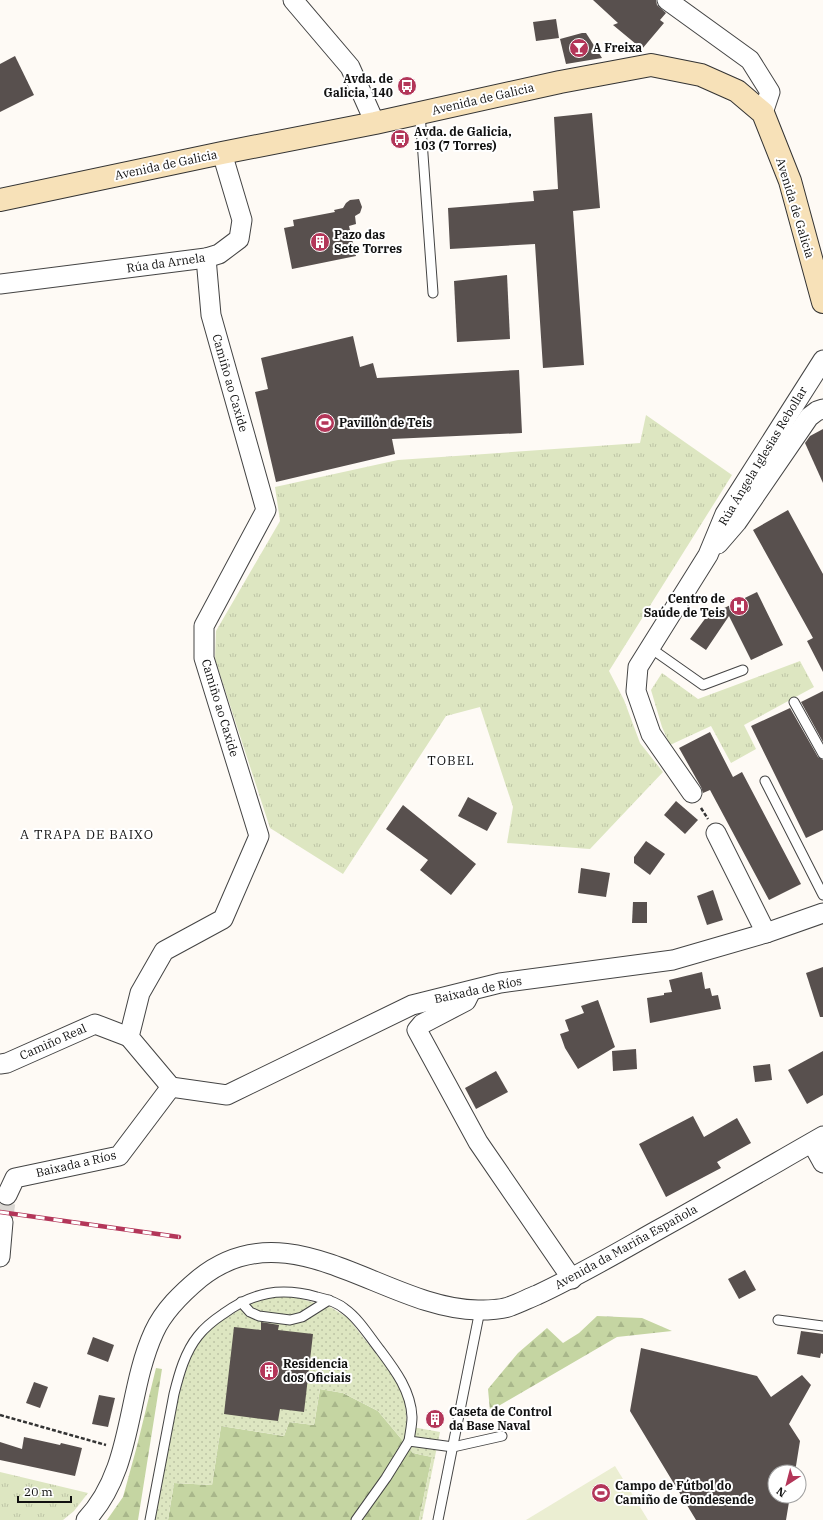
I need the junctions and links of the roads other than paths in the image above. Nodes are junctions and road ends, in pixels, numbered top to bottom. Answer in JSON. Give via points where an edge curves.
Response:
{"nodes":[{"id":1,"x":293,"y":0,"type":"edge"},
{"id":2,"x":667,"y":0,"type":"edge"},
{"id":3,"x":420,"y":113,"type":"junction"},
{"id":4,"x":763,"y":113,"type":"junction"},
{"id":5,"x":375,"y":123,"type":"junction"},
{"id":6,"x":222,"y":153,"type":"junction"},
{"id":7,"x":0,"y":200,"type":"edge"},
{"id":8,"x":206,"y":258,"type":"junction"},
{"id":9,"x":0,"y":284,"type":"edge"},
{"id":10,"x":433,"y":293,"type":"dead end"},
{"id":11,"x":823,"y":302,"type":"edge"},
{"id":12,"x":823,"y":360,"type":"edge"},
{"id":13,"x":823,"y":409,"type":"edge"},
{"id":14,"x":708,"y":555,"type":"junction"},
{"id":15,"x":649,"y":647,"type":"junction"},
{"id":16,"x":744,"y":670,"type":"dead end"},
{"id":17,"x":794,"y":702,"type":"dead end"},
{"id":18,"x":823,"y":754,"type":"edge"},
{"id":19,"x":765,"y":781,"type":"dead end"},
{"id":20,"x":692,"y":793,"type":"road end"},
{"id":21,"x":716,"y":833,"type":"road end"},
{"id":22,"x":823,"y":895,"type":"edge"},
{"id":23,"x":823,"y":913,"type":"edge"},
{"id":24,"x":766,"y":933,"type":"junction"},
{"id":25,"x":470,"y":990,"type":"junction"},
{"id":26,"x":129,"y":1038,"type":"junction"},
{"id":27,"x":0,"y":1064,"type":"edge"},
{"id":28,"x":171,"y":1087,"type":"junction"},
{"id":29,"x":817,"y":1139,"type":"edge"},
{"id":30,"x":823,"y":1163,"type":"edge"},
{"id":31,"x":7,"y":1195,"type":"tunnel mouth"},
{"id":32,"x":3,"y":1222,"type":"dead end"},
{"id":33,"x":0,"y":1246,"type":"edge"},
{"id":34,"x":572,"y":1279,"type":"junction"},
{"id":35,"x":329,"y":1300,"type":"junction"},
{"id":36,"x":241,"y":1302,"type":"junction"},
{"id":37,"x":480,"y":1310,"type":"junction"},
{"id":38,"x":778,"y":1320,"type":"dead end"},
{"id":39,"x":823,"y":1326,"type":"edge"},
{"id":40,"x":502,"y":1436,"type":"dead end"},
{"id":41,"x":409,"y":1441,"type":"junction"},
{"id":42,"x":453,"y":1447,"type":"junction"},
{"id":43,"x":86,"y":1520,"type":"edge"},
{"id":44,"x":150,"y":1520,"type":"edge"},
{"id":45,"x":356,"y":1520,"type":"edge"},
{"id":46,"x":438,"y":1520,"type":"edge"}],
"edges":[{"from":1,"to":5,"type":"street","via":[[350,67]]},
{"from":2,"to":4,"type":"street","via":[[750,60],[770,92]]},
{"from":3,"to":4,"type":"main road","name":"Avenida de Galicia","via":[[651,65],[701,75],[737,91]]},
{"from":3,"to":5,"type":"main road","name":"Avenida de Galicia"},
{"from":3,"to":10,"type":"lane"},
{"from":4,"to":11,"type":"main road","name":"Avenida de Galicia","via":[[790,181]]},
{"from":5,"to":6,"type":"main road","name":"Avenida de Galicia"},
{"from":6,"to":7,"type":"main road","name":"Avenida de Galicia"},
{"from":6,"to":8,"type":"street","name":"Rúa da Arnela","via":[[242,220],[239,239],[219,254]]},
{"from":8,"to":9,"type":"street","name":"Rúa da Arnela"},
{"from":8,"to":26,"type":"street","name":"Camiño ao Caxide","via":[[211,315],[266,510],[204,626],[204,658],[259,836],[223,919],[164,951],[140,993]]},
{"from":12,"to":14,"type":"street","name":"Rúa Ángela Iglesias Rebollar","via":[[725,514]]},
{"from":13,"to":14,"type":"street","name":"Rúa Ángela Iglesias Rebollar","via":[[809,417],[737,522]]},
{"from":14,"to":15,"type":"street","name":"Rúa Ángela Iglesias Rebollar"},
{"from":15,"to":16,"type":"lane","via":[[703,685]]},
{"from":15,"to":20,"type":"street","name":"Rúa Ángela Iglesias Rebollar","via":[[638,668],[636,691],[651,734]]},
{"from":17,"to":18,"type":"lane"},
{"from":19,"to":22,"type":"lane"},
{"from":21,"to":24,"type":"street"},
{"from":23,"to":24,"type":"street","name":"Baixada de Ríos"},
{"from":24,"to":25,"type":"street","name":"Baixada de Ríos","via":[[673,960],[500,983]]},
{"from":25,"to":28,"type":"street","name":"Baixada de Ríos","via":[[412,1005],[227,1095]]},
{"from":25,"to":34,"type":"street","via":[[466,1001],[422,1024],[417,1030],[478,1142]]},
{"from":26,"to":27,"type":"street","name":"Camiño Real","via":[[95,1024]]},
{"from":26,"to":28,"type":"street"},
{"from":28,"to":31,"type":"street","name":"Baixada a Ríos","via":[[119,1156],[15,1178]]},
{"from":29,"to":30,"type":"street"},
{"from":29,"to":34,"type":"street","name":"Avenida da Mariña Española"},
{"from":32,"to":33,"type":"street"},
{"from":34,"to":37,"type":"street","name":"Avenida da Mariña Española","via":[[509,1307]]},
{"from":35,"to":36,"type":"lane","via":[[291,1292],[270,1293]]},
{"from":35,"to":36,"type":"lane","via":[[302,1317],[290,1320],[259,1316],[250,1312]]},
{"from":35,"to":41,"type":"lane","via":[[344,1308],[358,1321],[400,1378],[409,1397],[412,1417]]},
{"from":36,"to":44,"type":"lane","via":[[208,1326],[198,1336],[186,1356],[177,1383]]},
{"from":37,"to":42,"type":"lane"},
{"from":37,"to":43,"type":"street","name":"Avenida da Mariña Española","via":[[457,1309],[426,1301],[325,1261],[281,1252],[260,1252],[220,1264],[180,1296],[165,1312],[154,1332],[145,1355],[118,1465],[107,1492]]},
{"from":38,"to":39,"type":"lane"},
{"from":40,"to":42,"type":"lane"},
{"from":41,"to":42,"type":"lane"},
{"from":41,"to":45,"type":"lane"},
{"from":42,"to":46,"type":"lane"}]}
